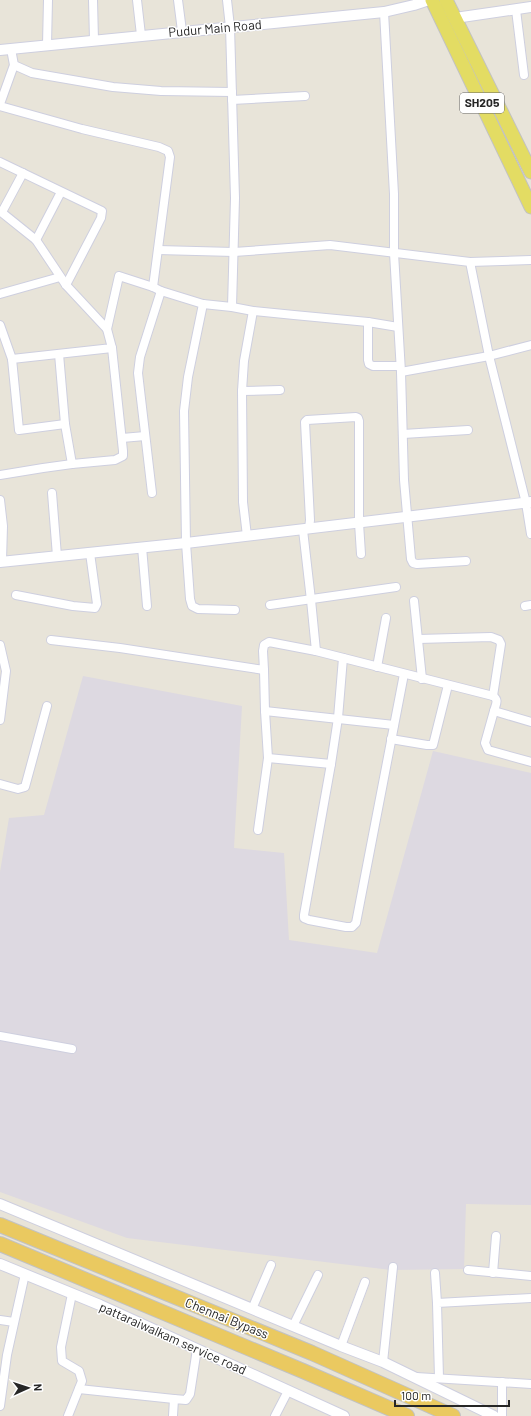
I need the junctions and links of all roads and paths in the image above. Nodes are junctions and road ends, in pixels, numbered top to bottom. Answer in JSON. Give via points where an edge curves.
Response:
{"nodes":[{"id":1,"x":48,"y":0,"type":"edge"},
{"id":2,"x":93,"y":0,"type":"edge"},
{"id":3,"x":138,"y":0,"type":"edge"},
{"id":4,"x":178,"y":0,"type":"edge"},
{"id":5,"x":227,"y":0,"type":"edge"},
{"id":6,"x":431,"y":0,"type":"edge"},
{"id":7,"x":446,"y":0,"type":"edge"},
{"id":8,"x":531,"y":8,"type":"edge"},
{"id":9,"x":516,"y":10,"type":"junction"},
{"id":10,"x":384,"y":12,"type":"junction"},
{"id":11,"x":455,"y":18,"type":"junction"},
{"id":12,"x":230,"y":27,"type":"junction"},
{"id":13,"x":182,"y":31,"type":"junction"},
{"id":14,"x":141,"y":35,"type":"junction"},
{"id":15,"x":94,"y":40,"type":"junction"},
{"id":16,"x":47,"y":45,"type":"junction"},
{"id":17,"x":11,"y":48,"type":"junction"},
{"id":18,"x":0,"y":50,"type":"edge"},
{"id":19,"x":14,"y":65,"type":"junction"},
{"id":20,"x":524,"y":75,"type":"dead end"},
{"id":21,"x":232,"y":96,"type":"junction"},
{"id":22,"x":305,"y":96,"type":"dead end"},
{"id":23,"x":0,"y":105,"type":"edge"},
{"id":24,"x":0,"y":162,"type":"edge"},
{"id":25,"x":531,"y":172,"type":"edge"},
{"id":26,"x":23,"y":173,"type":"junction"},
{"id":27,"x":62,"y":192,"type":"junction"},
{"id":28,"x":531,"y":207,"type":"edge"},
{"id":29,"x":1,"y":212,"type":"edge"},
{"id":30,"x":36,"y":240,"type":"junction"},
{"id":31,"x":158,"y":250,"type":"junction"},
{"id":32,"x":234,"y":252,"type":"junction"},
{"id":33,"x":394,"y":253,"type":"junction"},
{"id":34,"x":531,"y":260,"type":"edge"},
{"id":35,"x":470,"y":262,"type":"junction"},
{"id":36,"x":60,"y":277,"type":"junction"},
{"id":37,"x":66,"y":285,"type":"junction"},
{"id":38,"x":153,"y":287,"type":"junction"},
{"id":39,"x":161,"y":291,"type":"junction"},
{"id":40,"x":0,"y":294,"type":"edge"},
{"id":41,"x":203,"y":304,"type":"junction"},
{"id":42,"x":232,"y":307,"type":"junction"},
{"id":43,"x":253,"y":310,"type":"junction"},
{"id":44,"x":368,"y":322,"type":"junction"},
{"id":45,"x":0,"y":325,"type":"edge"},
{"id":46,"x":398,"y":327,"type":"junction"},
{"id":47,"x":107,"y":329,"type":"junction"},
{"id":48,"x":531,"y":345,"type":"edge"},
{"id":49,"x":112,"y":348,"type":"junction"},
{"id":50,"x":59,"y":354,"type":"junction"},
{"id":51,"x":489,"y":356,"type":"junction"},
{"id":52,"x":12,"y":359,"type":"junction"},
{"id":53,"x":400,"y":369,"type":"junction"},
{"id":54,"x":280,"y":390,"type":"dead end"},
{"id":55,"x":242,"y":391,"type":"junction"},
{"id":56,"x":65,"y":424,"type":"junction"},
{"id":57,"x":468,"y":430,"type":"dead end"},
{"id":58,"x":403,"y":434,"type":"junction"},
{"id":59,"x":145,"y":436,"type":"junction"},
{"id":60,"x":122,"y":438,"type":"junction"},
{"id":61,"x":72,"y":464,"type":"junction"},
{"id":62,"x":0,"y":475,"type":"edge"},
{"id":63,"x":52,"y":493,"type":"dead end"},
{"id":64,"x":152,"y":493,"type":"dead end"},
{"id":65,"x":0,"y":500,"type":"edge"},
{"id":66,"x":528,"y":502,"type":"edge"},
{"id":67,"x":407,"y":517,"type":"junction"},
{"id":68,"x":359,"y":523,"type":"junction"},
{"id":69,"x":306,"y":529,"type":"junction"},
{"id":70,"x":531,"y":534,"type":"edge"},
{"id":71,"x":247,"y":536,"type":"junction"},
{"id":72,"x":186,"y":544,"type":"junction"},
{"id":73,"x":142,"y":548,"type":"junction"},
{"id":74,"x":90,"y":553,"type":"junction"},
{"id":75,"x":361,"y":554,"type":"dead end"},
{"id":76,"x":57,"y":556,"type":"junction"},
{"id":77,"x":466,"y":561,"type":"dead end"},
{"id":78,"x":1,"y":562,"type":"edge"},
{"id":79,"x":396,"y":587,"type":"dead end"},
{"id":80,"x":16,"y":595,"type":"dead end"},
{"id":81,"x":311,"y":600,"type":"junction"},
{"id":82,"x":414,"y":601,"type":"dead end"},
{"id":83,"x":270,"y":604,"type":"dead end"},
{"id":84,"x":146,"y":606,"type":"dead end"},
{"id":85,"x":234,"y":610,"type":"dead end"},
{"id":86,"x":386,"y":618,"type":"dead end"},
{"id":87,"x":418,"y":639,"type":"junction"},
{"id":88,"x":50,"y":640,"type":"dead end"},
{"id":89,"x":0,"y":645,"type":"edge"},
{"id":90,"x":316,"y":651,"type":"junction"},
{"id":91,"x":343,"y":658,"type":"junction"},
{"id":92,"x":376,"y":667,"type":"junction"},
{"id":93,"x":3,"y":670,"type":"edge"},
{"id":94,"x":264,"y":670,"type":"junction"},
{"id":95,"x":404,"y":674,"type":"junction"},
{"id":96,"x":422,"y":679,"type":"junction"},
{"id":97,"x":448,"y":685,"type":"junction"},
{"id":98,"x":493,"y":696,"type":"junction"},
{"id":99,"x":47,"y":706,"type":"dead end"},
{"id":100,"x":494,"y":710,"type":"junction"},
{"id":101,"x":265,"y":711,"type":"junction"},
{"id":102,"x":338,"y":718,"type":"junction"},
{"id":103,"x":0,"y":720,"type":"edge"},
{"id":104,"x":531,"y":722,"type":"edge"},
{"id":105,"x":394,"y":725,"type":"junction"},
{"id":106,"x":391,"y":739,"type":"junction"},
{"id":107,"x":268,"y":758,"type":"junction"},
{"id":108,"x":531,"y":762,"type":"edge"},
{"id":109,"x":331,"y":764,"type":"junction"},
{"id":110,"x":0,"y":784,"type":"edge"},
{"id":111,"x":258,"y":830,"type":"dead end"},
{"id":112,"x":0,"y":1036,"type":"edge"},
{"id":113,"x":72,"y":1049,"type":"dead end"},
{"id":114,"x":0,"y":1204,"type":"edge"},
{"id":115,"x":0,"y":1224,"type":"edge"},
{"id":116,"x":496,"y":1236,"type":"dead end"},
{"id":117,"x":0,"y":1244,"type":"edge"},
{"id":118,"x":0,"y":1264,"type":"edge"},
{"id":119,"x":271,"y":1265,"type":"dead end"},
{"id":120,"x":393,"y":1267,"type":"dead end"},
{"id":121,"x":468,"y":1270,"type":"dead end"},
{"id":122,"x":435,"y":1272,"type":"dead end"},
{"id":123,"x":493,"y":1273,"type":"junction"},
{"id":124,"x":25,"y":1274,"type":"junction"},
{"id":125,"x":318,"y":1275,"type":"dead end"},
{"id":126,"x":531,"y":1276,"type":"edge"},
{"id":127,"x":365,"y":1282,"type":"dead end"},
{"id":128,"x":72,"y":1294,"type":"junction"},
{"id":129,"x":531,"y":1298,"type":"edge"},
{"id":130,"x":437,"y":1303,"type":"junction"},
{"id":131,"x":252,"y":1309,"type":"junction"},
{"id":132,"x":0,"y":1320,"type":"edge"},
{"id":133,"x":14,"y":1322,"type":"junction"},
{"id":134,"x":293,"y":1326,"type":"junction"},
{"id":135,"x":341,"y":1346,"type":"junction"},
{"id":136,"x":197,"y":1349,"type":"junction"},
{"id":137,"x":383,"y":1362,"type":"junction"},
{"id":138,"x":414,"y":1377,"type":"junction"},
{"id":139,"x":439,"y":1378,"type":"junction"},
{"id":140,"x":502,"y":1382,"type":"junction"},
{"id":141,"x":531,"y":1384,"type":"edge"},
{"id":142,"x":79,"y":1389,"type":"junction"},
{"id":143,"x":288,"y":1391,"type":"junction"},
{"id":144,"x":174,"y":1399,"type":"junction"},
{"id":145,"x":0,"y":1406,"type":"edge"},
{"id":146,"x":68,"y":1416,"type":"edge"},
{"id":147,"x":173,"y":1416,"type":"edge"},
{"id":148,"x":275,"y":1416,"type":"edge"},
{"id":149,"x":344,"y":1416,"type":"edge"},
{"id":150,"x":407,"y":1416,"type":"edge"},
{"id":151,"x":453,"y":1416,"type":"edge"},
{"id":152,"x":494,"y":1416,"type":"edge"},
{"id":153,"x":502,"y":1416,"type":"edge"}],
"edges":[{"from":1,"to":16,"type":"street"},
{"from":2,"to":15,"type":"street"},
{"from":3,"to":14,"type":"street"},
{"from":4,"to":13,"type":"street"},
{"from":5,"to":12,"type":"street"},
{"from":6,"to":10,"type":"street","name":"Pudur Main Road"},
{"from":6,"to":28,"type":"main road","number":"SH205"},
{"from":7,"to":11,"type":"main road"},
{"from":8,"to":9,"type":"street"},
{"from":9,"to":11,"type":"street"},
{"from":9,"to":20,"type":"street"},
{"from":10,"to":12,"type":"street","name":"Pudur Main Road"},
{"from":10,"to":33,"type":"street","via":[[394,194]]},
{"from":11,"to":25,"type":"main road"},
{"from":12,"to":13,"type":"street","name":"Pudur Main Road"},
{"from":12,"to":21,"type":"street"},
{"from":13,"to":14,"type":"street","name":"Pudur Main Road"},
{"from":14,"to":15,"type":"street","name":"Pudur Main Road"},
{"from":15,"to":16,"type":"street","name":"Pudur Main Road"},
{"from":16,"to":17,"type":"street","name":"Pudur Main Road"},
{"from":17,"to":18,"type":"street","name":"Pudur Main Road"},
{"from":17,"to":19,"type":"street"},
{"from":19,"to":21,"type":"street","via":[[32,73],[113,87]]},
{"from":19,"to":23,"type":"street"},
{"from":21,"to":22,"type":"street"},
{"from":21,"to":32,"type":"street"},
{"from":23,"to":31,"type":"street","via":[[168,151],[170,157]]},
{"from":24,"to":26,"type":"street"},
{"from":26,"to":27,"type":"street"},
{"from":26,"to":29,"type":"street"},
{"from":27,"to":30,"type":"street"},
{"from":27,"to":37,"type":"street","via":[[102,211],[101,218]]},
{"from":29,"to":30,"type":"street"},
{"from":30,"to":36,"type":"street"},
{"from":31,"to":32,"type":"street"},
{"from":31,"to":38,"type":"street"},
{"from":32,"to":33,"type":"street","via":[[330,245]]},
{"from":32,"to":42,"type":"street"},
{"from":33,"to":35,"type":"street"},
{"from":33,"to":46,"type":"street"},
{"from":34,"to":35,"type":"street"},
{"from":35,"to":51,"type":"street"},
{"from":36,"to":37,"type":"street"},
{"from":36,"to":40,"type":"street"},
{"from":37,"to":47,"type":"street"},
{"from":38,"to":39,"type":"street"},
{"from":38,"to":47,"type":"street","via":[[119,276]]},
{"from":39,"to":41,"type":"street"},
{"from":39,"to":59,"type":"street","via":[[140,357],[138,373]]},
{"from":41,"to":42,"type":"street"},
{"from":41,"to":72,"type":"street","via":[[185,395]]},
{"from":42,"to":43,"type":"street"},
{"from":43,"to":44,"type":"street"},
{"from":43,"to":55,"type":"street","via":[[244,361]]},
{"from":44,"to":46,"type":"street"},
{"from":44,"to":53,"type":"street","via":[[370,364]]},
{"from":45,"to":52,"type":"street"},
{"from":46,"to":53,"type":"street"},
{"from":47,"to":49,"type":"street"},
{"from":48,"to":51,"type":"street"},
{"from":49,"to":50,"type":"street"},
{"from":49,"to":60,"type":"street"},
{"from":50,"to":52,"type":"street"},
{"from":50,"to":56,"type":"street"},
{"from":51,"to":53,"type":"street"},
{"from":51,"to":66,"type":"street"},
{"from":52,"to":56,"type":"street","via":[[19,430]]},
{"from":53,"to":58,"type":"street"},
{"from":54,"to":55,"type":"street"},
{"from":55,"to":71,"type":"street"},
{"from":56,"to":61,"type":"street"},
{"from":57,"to":58,"type":"street"},
{"from":58,"to":67,"type":"street"},
{"from":59,"to":60,"type":"street"},
{"from":59,"to":64,"type":"street"},
{"from":60,"to":61,"type":"street","via":[[123,456],[120,458]]},
{"from":61,"to":62,"type":"street"},
{"from":63,"to":76,"type":"street"},
{"from":65,"to":78,"type":"street"},
{"from":66,"to":67,"type":"street"},
{"from":66,"to":70,"type":"street"},
{"from":67,"to":68,"type":"street"},
{"from":67,"to":77,"type":"street","via":[[413,563]]},
{"from":68,"to":69,"type":"street"},
{"from":68,"to":69,"type":"street","via":[[358,418],[307,420],[304,426],[310,520]]},
{"from":68,"to":75,"type":"street"},
{"from":69,"to":71,"type":"street"},
{"from":69,"to":81,"type":"street"},
{"from":71,"to":72,"type":"street"},
{"from":72,"to":73,"type":"street"},
{"from":72,"to":85,"type":"street","via":[[192,606],[198,609]]},
{"from":73,"to":74,"type":"street"},
{"from":73,"to":84,"type":"street"},
{"from":74,"to":76,"type":"street"},
{"from":74,"to":80,"type":"street","via":[[97,604],[95,608]]},
{"from":76,"to":78,"type":"street"},
{"from":79,"to":81,"type":"street"},
{"from":81,"to":83,"type":"street"},
{"from":81,"to":90,"type":"street"},
{"from":82,"to":87,"type":"street"},
{"from":86,"to":92,"type":"street"},
{"from":87,"to":96,"type":"street"},
{"from":87,"to":98,"type":"street","via":[[491,637],[499,640]]},
{"from":88,"to":94,"type":"street"},
{"from":89,"to":93,"type":"street"},
{"from":90,"to":91,"type":"street"},
{"from":90,"to":94,"type":"street","via":[[269,642],[264,644]]},
{"from":91,"to":92,"type":"street"},
{"from":91,"to":102,"type":"street"},
{"from":92,"to":95,"type":"street"},
{"from":93,"to":103,"type":"street"},
{"from":94,"to":101,"type":"street"},
{"from":95,"to":96,"type":"street"},
{"from":95,"to":105,"type":"street"},
{"from":96,"to":97,"type":"street"},
{"from":97,"to":98,"type":"street"},
{"from":97,"to":106,"type":"street","via":[[433,745]]},
{"from":98,"to":100,"type":"street","via":[[497,701]]},
{"from":99,"to":110,"type":"street","via":[[25,787]]},
{"from":100,"to":104,"type":"street"},
{"from":100,"to":108,"type":"street","via":[[485,743],[488,750]]},
{"from":101,"to":102,"type":"street"},
{"from":101,"to":107,"type":"street"},
{"from":102,"to":105,"type":"street"},
{"from":102,"to":109,"type":"street"},
{"from":105,"to":106,"type":"street"},
{"from":106,"to":109,"type":"street","via":[[356,923],[352,927],[304,918]]},
{"from":107,"to":109,"type":"street"},
{"from":107,"to":111,"type":"street"},
{"from":112,"to":113,"type":"street"},
{"from":114,"to":131,"type":"street"},
{"from":115,"to":151,"type":"highway","name":"Chennai Bypass","via":[[312,1353]]},
{"from":116,"to":123,"type":"street"},
{"from":117,"to":150,"type":"highway","name":"Chennai Bypass"},
{"from":118,"to":124,"type":"street","name":"pattaraiwalkam service road"},
{"from":119,"to":131,"type":"street"},
{"from":120,"to":137,"type":"street"},
{"from":121,"to":123,"type":"street"},
{"from":122,"to":130,"type":"street"},
{"from":123,"to":126,"type":"street"},
{"from":124,"to":128,"type":"street","name":"pattaraiwalkam service road"},
{"from":124,"to":133,"type":"street"},
{"from":125,"to":134,"type":"street"},
{"from":127,"to":135,"type":"street"},
{"from":128,"to":136,"type":"street","name":"pattaraiwalkam service road"},
{"from":128,"to":142,"type":"street","via":[[61,1347],[62,1361],[79,1371],[82,1381]]},
{"from":129,"to":130,"type":"street"},
{"from":130,"to":139,"type":"street"},
{"from":131,"to":134,"type":"street"},
{"from":132,"to":133,"type":"street"},
{"from":133,"to":145,"type":"street"},
{"from":134,"to":135,"type":"street"},
{"from":135,"to":137,"type":"street"},
{"from":136,"to":143,"type":"street","name":"pattaraiwalkam service road"},
{"from":136,"to":144,"type":"street","via":[[190,1394],[186,1400]]},
{"from":137,"to":138,"type":"street"},
{"from":138,"to":139,"type":"street"},
{"from":138,"to":152,"type":"street"},
{"from":139,"to":140,"type":"street"},
{"from":140,"to":141,"type":"street"},
{"from":140,"to":153,"type":"street"},
{"from":142,"to":144,"type":"street"},
{"from":142,"to":146,"type":"street"},
{"from":143,"to":148,"type":"street"},
{"from":143,"to":149,"type":"street","name":"pattaraiwalkam service road"},
{"from":144,"to":147,"type":"street"}]}
